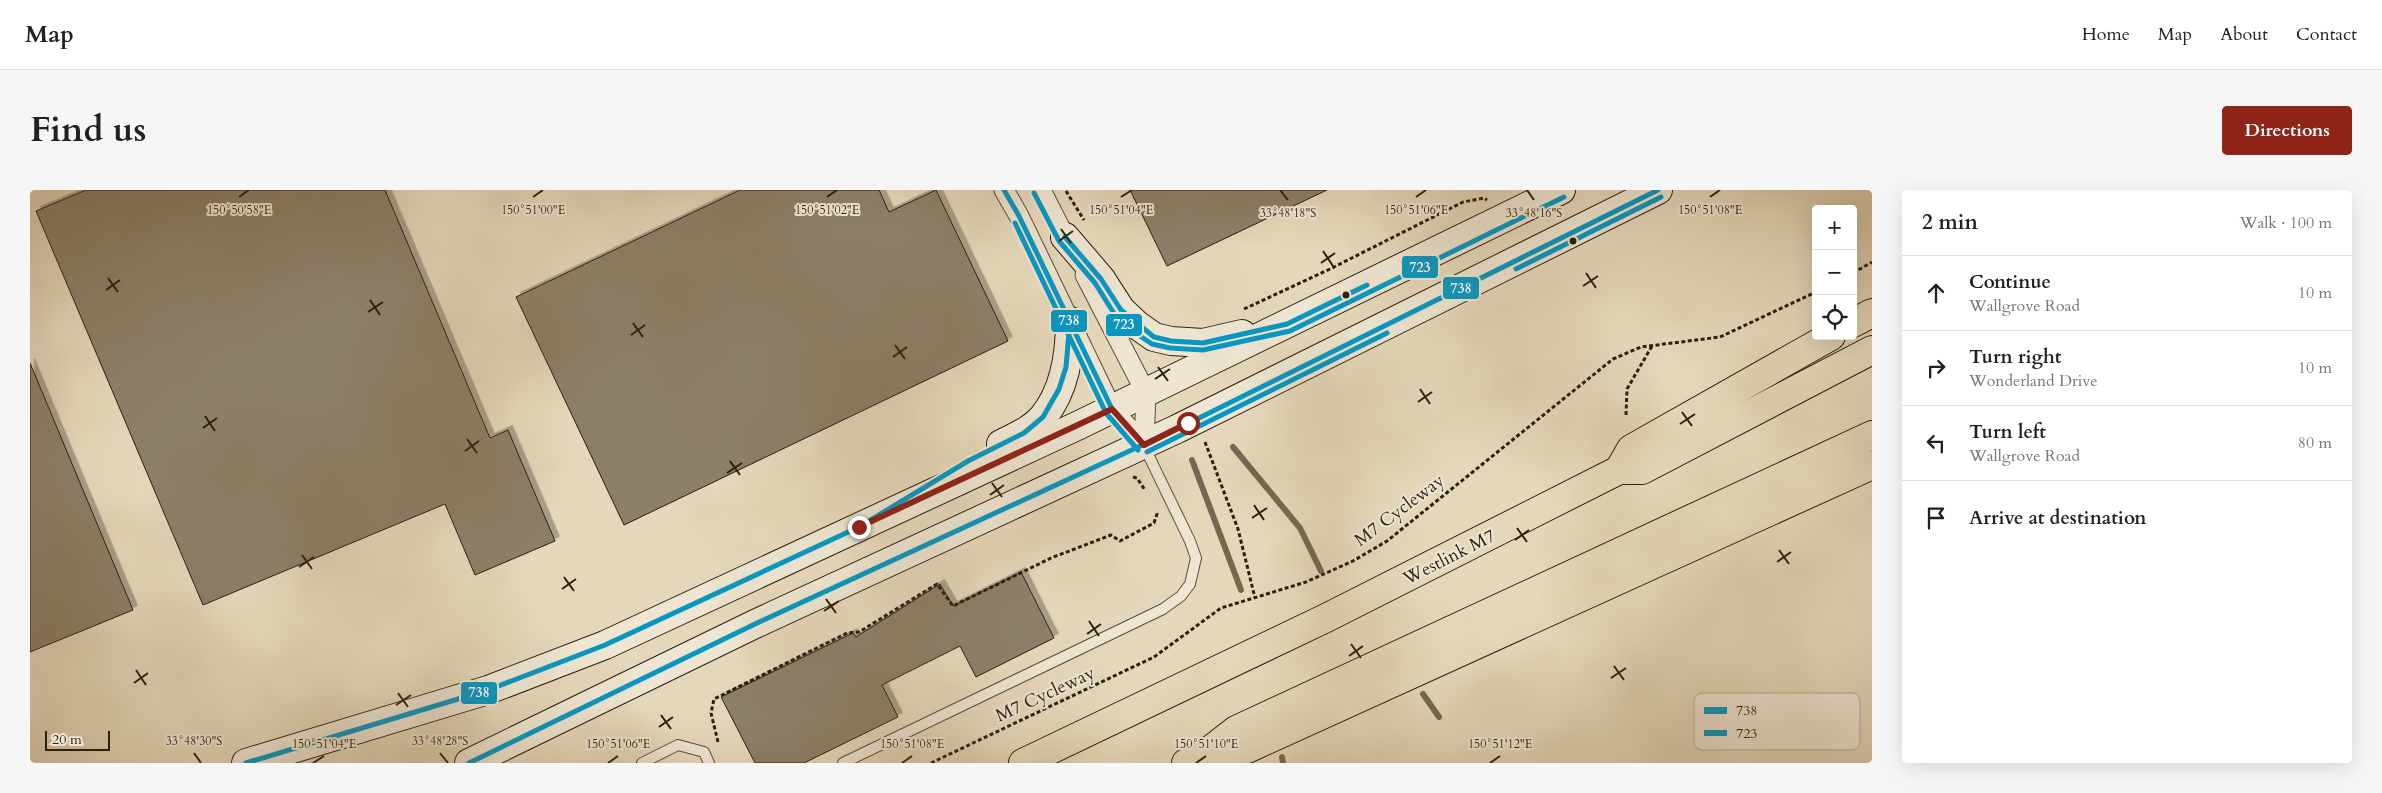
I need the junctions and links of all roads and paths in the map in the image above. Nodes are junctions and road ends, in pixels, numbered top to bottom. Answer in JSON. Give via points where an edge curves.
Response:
{"nodes":[{"id":1,"x":1004,"y":190,"type":"edge"},
{"id":2,"x":1041,"y":190,"type":"edge"},
{"id":3,"x":1066,"y":190,"type":"edge"},
{"id":4,"x":1561,"y":190,"type":"edge"},
{"id":5,"x":1658,"y":190,"type":"edge"},
{"id":6,"x":1505,"y":218,"type":"junction"},
{"id":7,"x":1077,"y":232,"type":"junction"},
{"id":8,"x":1872,"y":262,"type":"edge"},
{"id":9,"x":1857,"y":270,"type":"edge"},
{"id":10,"x":1812,"y":294,"type":"edge"},
{"id":11,"x":1238,"y":312,"type":"dead end"},
{"id":12,"x":1872,"y":313,"type":"edge"},
{"id":13,"x":1070,"y":321,"type":"junction"},
{"id":14,"x":1857,"y":322,"type":"edge"},
{"id":15,"x":1287,"y":324,"type":"junction"},
{"id":16,"x":1824,"y":340,"type":"edge"},
{"id":17,"x":1652,"y":346,"type":"junction"},
{"id":18,"x":1872,"y":350,"type":"edge"},
{"id":19,"x":1146,"y":393,"type":"junction"},
{"id":20,"x":1112,"y":409,"type":"junction"},
{"id":21,"x":1626,"y":415,"type":"dead end"},
{"id":22,"x":1872,"y":435,"type":"edge"},
{"id":23,"x":1201,"y":439,"type":"dead end"},
{"id":24,"x":1144,"y":445,"type":"junction"},
{"id":25,"x":1872,"y":464,"type":"edge"},
{"id":26,"x":1619,"y":470,"type":"junction"},
{"id":27,"x":1125,"y":474,"type":"dead end"},
{"id":28,"x":1149,"y":495,"type":"dead end"},
{"id":29,"x":1154,"y":508,"type":"dead end"},
{"id":30,"x":859,"y":527,"type":"junction"},
{"id":31,"x":1256,"y":598,"type":"junction"},
{"id":32,"x":720,"y":750,"type":"dead end"},
{"id":33,"x":1196,"y":758,"type":"edge"},
{"id":34,"x":246,"y":763,"type":"edge"},
{"id":35,"x":470,"y":763,"type":"edge"},
{"id":36,"x":642,"y":763,"type":"edge"},
{"id":37,"x":709,"y":763,"type":"edge"},
{"id":38,"x":843,"y":763,"type":"edge"},
{"id":39,"x":931,"y":763,"type":"edge"},
{"id":40,"x":1023,"y":763,"type":"edge"}],
"edges":[{"from":1,"to":13,"type":"street","via":[[1020,216]]},
{"from":2,"to":7,"type":"street"},
{"from":3,"to":7,"type":"path"},
{"from":4,"to":6,"type":"main road"},
{"from":5,"to":24,"type":"main road"},
{"from":6,"to":11,"type":"path","via":[[1484,198],[1463,202]]},
{"from":6,"to":15,"type":"main road"},
{"from":7,"to":15,"type":"main road","via":[[1120,310],[1154,337],[1203,343]]},
{"from":7,"to":19,"type":"street"},
{"from":8,"to":9,"type":"path"},
{"from":10,"to":17,"type":"path","name":"M7 Cycleway","via":[[1720,337]]},
{"from":12,"to":14,"type":"highway"},
{"from":13,"to":20,"type":"street"},
{"from":13,"to":30,"type":"main road","via":[[1066,367],[1059,389],[1043,417],[1024,433],[968,461]]},
{"from":15,"to":19,"type":"main road"},
{"from":16,"to":26,"type":"highway","via":[[1631,449]]},
{"from":17,"to":21,"type":"path","via":[[1627,389]]},
{"from":17,"to":31,"type":"path","name":"M7 Cycleway","via":[[1613,359],[1387,541],[1321,576]]},
{"from":18,"to":26,"type":"highway","name":"Westlink M7","via":[[1642,470]]},
{"from":19,"to":20,"type":"main road"},
{"from":19,"to":24,"type":"street"},
{"from":20,"to":24,"type":"street"},
{"from":20,"to":30,"type":"main road"},
{"from":22,"to":33,"type":"highway","via":[[1236,730]]},
{"from":23,"to":31,"type":"path","via":[[1206,442],[1238,529]]},
{"from":24,"to":35,"type":"main road","via":[[754,624]]},
{"from":24,"to":38,"type":"lane","via":[[1196,558],[1190,584],[1181,596],[1163,609]]},
{"from":25,"to":33,"type":"highway","via":[[1246,749]]},
{"from":26,"to":40,"type":"highway","name":"Westlink M7","via":[[1317,622]]},
{"from":27,"to":28,"type":"path","via":[[1137,478]]},
{"from":29,"to":32,"type":"path","via":[[1157,514],[1154,523],[1120,541],[1111,535],[1051,558],[953,606],[937,584],[859,632],[847,633],[714,699],[711,713]]},
{"from":30,"to":34,"type":"main road","via":[[596,649],[488,690]]},
{"from":31,"to":39,"type":"path","name":"M7 Cycleway","via":[[1221,608],[1154,657]]},
{"from":36,"to":37,"type":"lane","via":[[678,745],[704,752]]}]}
